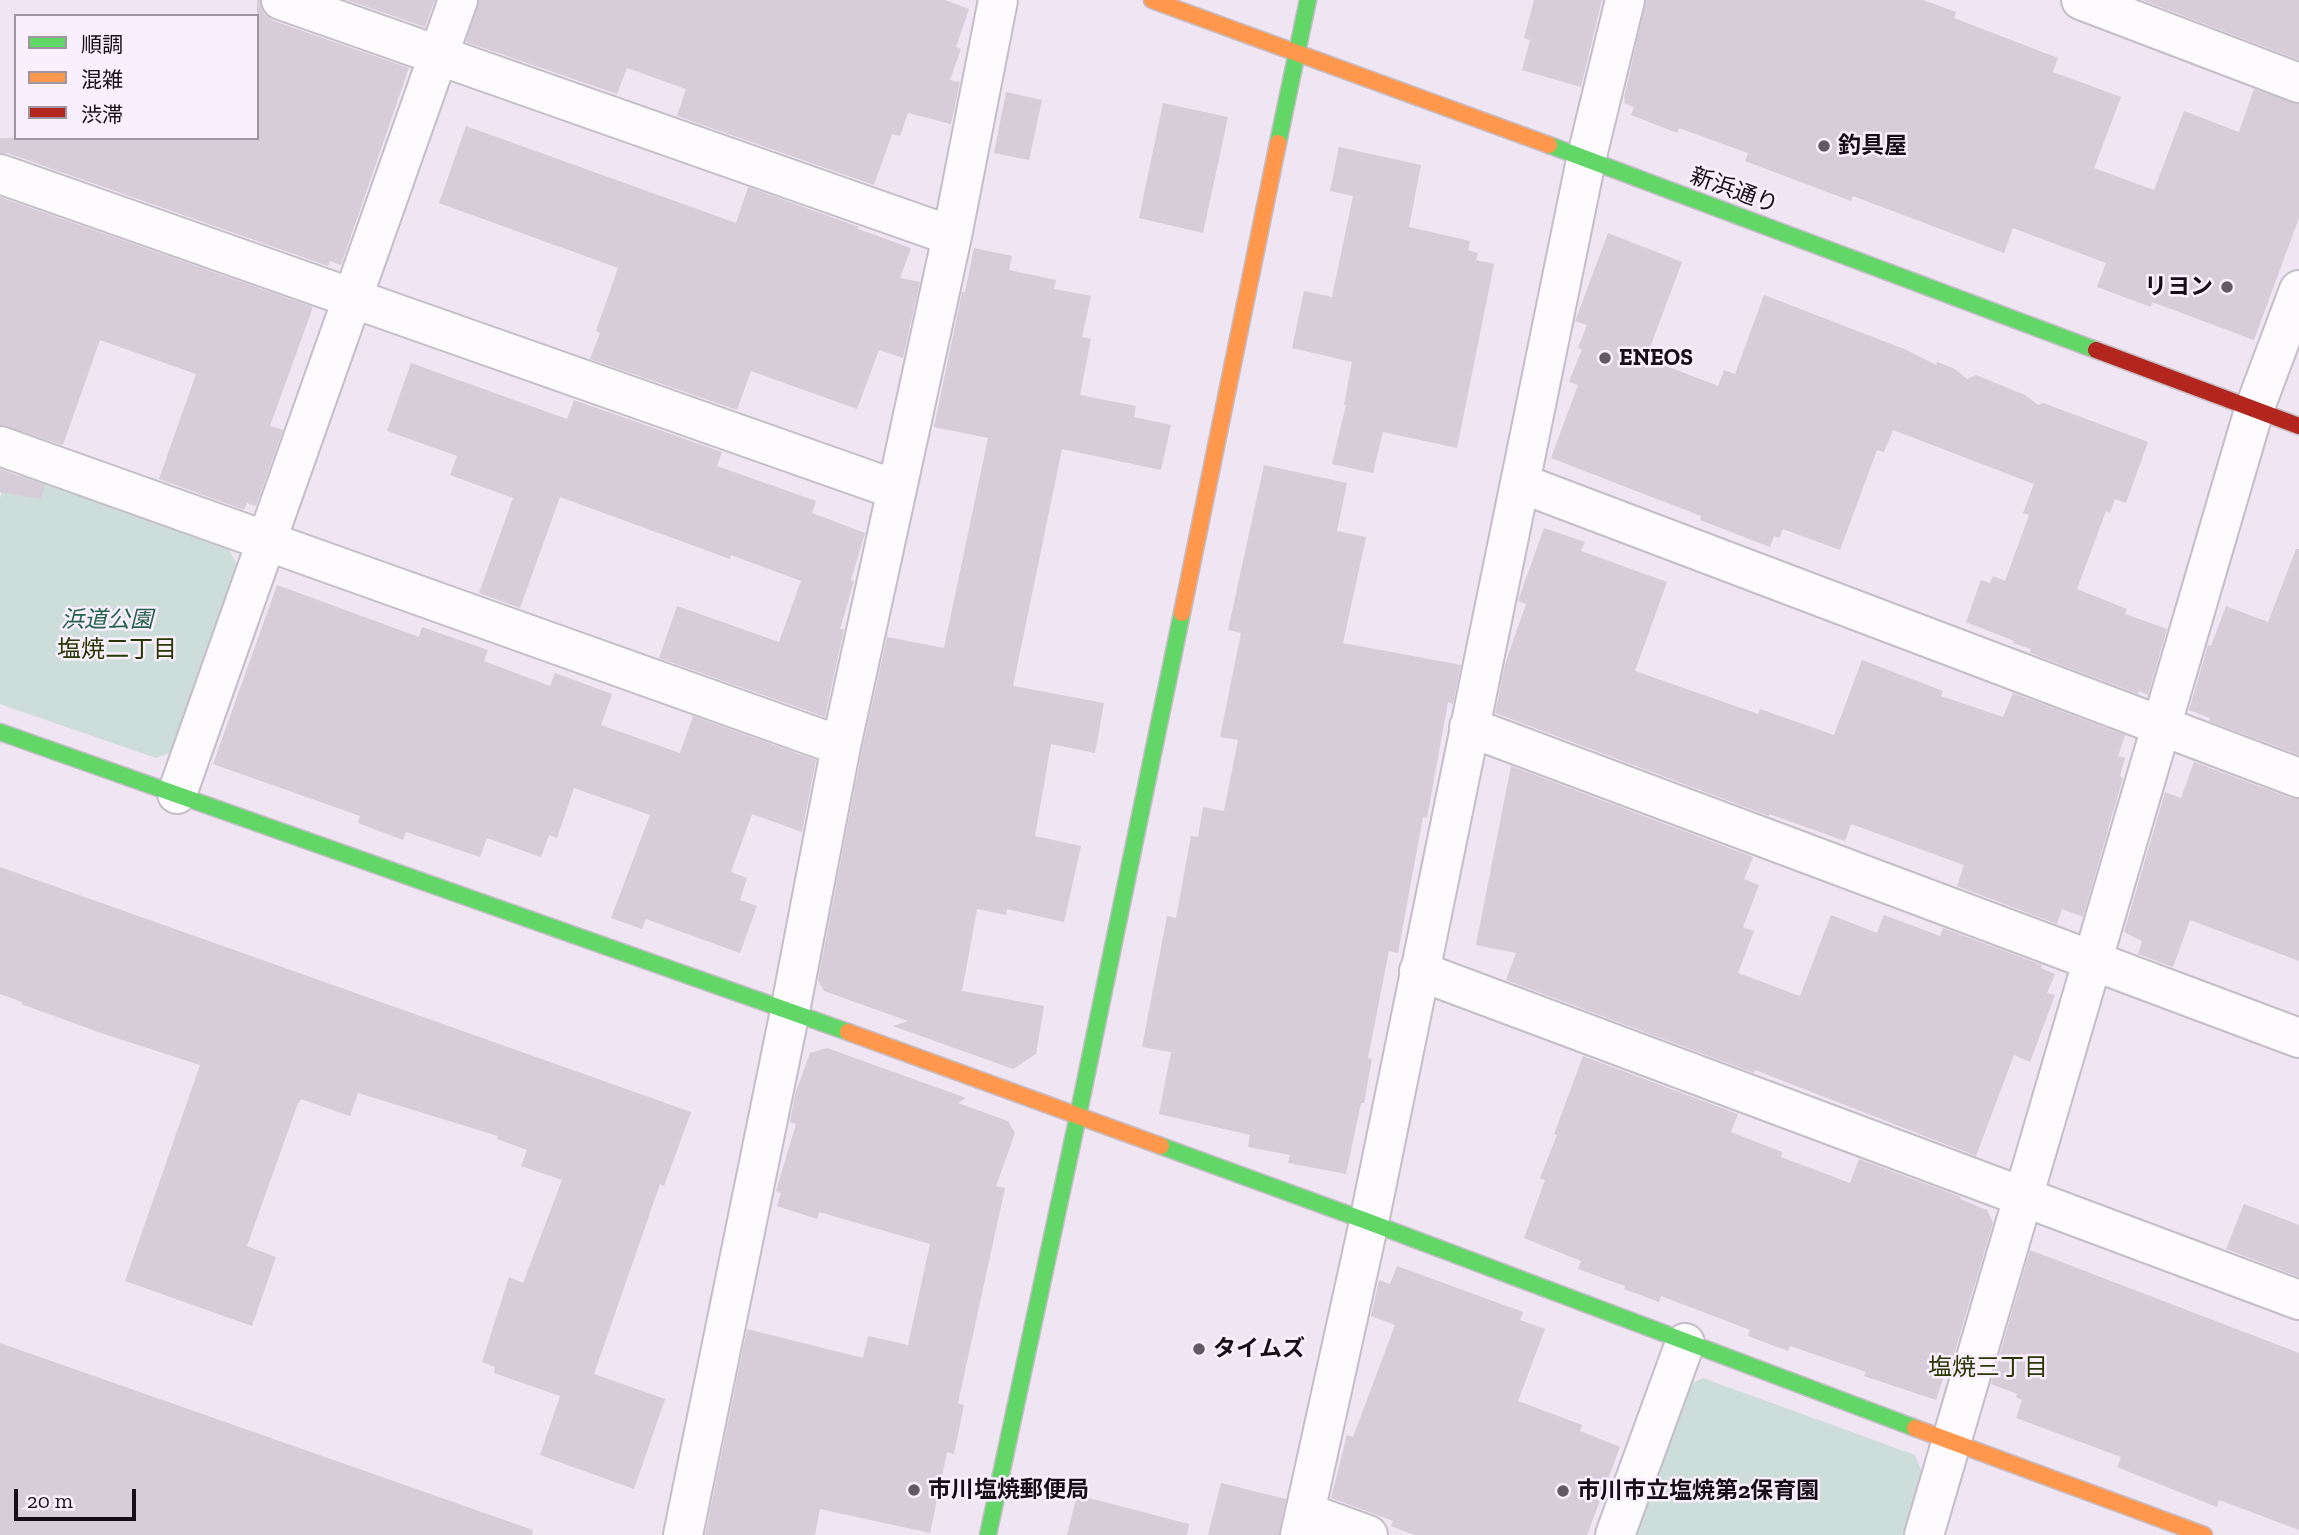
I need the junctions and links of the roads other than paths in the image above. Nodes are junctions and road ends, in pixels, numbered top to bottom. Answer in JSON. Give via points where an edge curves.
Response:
{"nodes":[{"id":1,"x":281,"y":0,"type":"edge"},
{"id":2,"x":458,"y":0,"type":"edge"},
{"id":3,"x":998,"y":0,"type":"edge"},
{"id":4,"x":1152,"y":0,"type":"edge"},
{"id":5,"x":1308,"y":0,"type":"edge"},
{"id":6,"x":1625,"y":0,"type":"edge"},
{"id":7,"x":2081,"y":0,"type":"edge"},
{"id":8,"x":1297,"y":51,"type":"junction"},
{"id":9,"x":438,"y":56,"type":"junction"},
{"id":10,"x":2299,"y":83,"type":"edge"},
{"id":11,"x":1586,"y":160,"type":"junction"},
{"id":12,"x":0,"y":174,"type":"edge"},
{"id":13,"x":952,"y":236,"type":"junction"},
{"id":14,"x":2299,"y":290,"type":"edge"},
{"id":15,"x":352,"y":298,"type":"junction"},
{"id":16,"x":2255,"y":410,"type":"junction"},
{"id":17,"x":2299,"y":426,"type":"edge"},
{"id":18,"x":2,"y":454,"type":"edge"},
{"id":19,"x":1520,"y":483,"type":"junction"},
{"id":20,"x":897,"y":490,"type":"junction"},
{"id":21,"x":265,"y":541,"type":"junction"},
{"id":22,"x":1469,"y":727,"type":"junction"},
{"id":23,"x":2161,"y":727,"type":"junction"},
{"id":24,"x":0,"y":732,"type":"edge"},
{"id":25,"x":841,"y":746,"type":"junction"},
{"id":26,"x":2299,"y":778,"type":"edge"},
{"id":27,"x":177,"y":794,"type":"junction"},
{"id":28,"x":2093,"y":961,"type":"junction"},
{"id":29,"x":1419,"y":971,"type":"junction"},
{"id":30,"x":790,"y":1011,"type":"junction"},
{"id":31,"x":2299,"y":1038,"type":"edge"},
{"id":32,"x":1078,"y":1116,"type":"junction"},
{"id":33,"x":2023,"y":1197,"type":"junction"},
{"id":34,"x":1368,"y":1222,"type":"junction"},
{"id":35,"x":2299,"y":1300,"type":"edge"},
{"id":36,"x":1685,"y":1343,"type":"junction"},
{"id":37,"x":1951,"y":1441,"type":"junction"},
{"id":38,"x":1303,"y":1523,"type":"edge"},
{"id":39,"x":683,"y":1535,"type":"edge"},
{"id":40,"x":988,"y":1535,"type":"edge"},
{"id":41,"x":1368,"y":1535,"type":"edge"},
{"id":42,"x":1615,"y":1535,"type":"edge"},
{"id":43,"x":1924,"y":1535,"type":"edge"},
{"id":44,"x":2204,"y":1535,"type":"edge"}],
"edges":[{"from":1,"to":9,"type":"street"},
{"from":2,"to":9,"type":"street"},
{"from":3,"to":13,"type":"street"},
{"from":4,"to":8,"type":"street","name":"新浜通り"},
{"from":5,"to":8,"type":"street"},
{"from":6,"to":11,"type":"street"},
{"from":7,"to":10,"type":"street"},
{"from":8,"to":11,"type":"street","name":"新浜通り"},
{"from":8,"to":32,"type":"street"},
{"from":9,"to":13,"type":"street"},
{"from":9,"to":15,"type":"street"},
{"from":11,"to":16,"type":"street","name":"新浜通り"},
{"from":11,"to":19,"type":"street"},
{"from":12,"to":15,"type":"street"},
{"from":13,"to":20,"type":"street"},
{"from":14,"to":16,"type":"street"},
{"from":15,"to":20,"type":"street"},
{"from":15,"to":21,"type":"street"},
{"from":16,"to":17,"type":"street","name":"新浜通り"},
{"from":16,"to":23,"type":"street"},
{"from":18,"to":21,"type":"street"},
{"from":19,"to":22,"type":"street"},
{"from":19,"to":23,"type":"street"},
{"from":20,"to":25,"type":"street"},
{"from":21,"to":25,"type":"street"},
{"from":21,"to":27,"type":"street"},
{"from":22,"to":28,"type":"street"},
{"from":22,"to":29,"type":"street"},
{"from":23,"to":26,"type":"street"},
{"from":23,"to":28,"type":"street"},
{"from":24,"to":27,"type":"street"},
{"from":25,"to":30,"type":"street"},
{"from":27,"to":30,"type":"street"},
{"from":28,"to":31,"type":"street"},
{"from":28,"to":33,"type":"street"},
{"from":29,"to":33,"type":"street"},
{"from":29,"to":34,"type":"street"},
{"from":30,"to":32,"type":"street"},
{"from":30,"to":39,"type":"street"},
{"from":32,"to":34,"type":"street"},
{"from":32,"to":40,"type":"street"},
{"from":33,"to":35,"type":"street"},
{"from":33,"to":37,"type":"street"},
{"from":34,"to":36,"type":"street"},
{"from":34,"to":38,"type":"street"},
{"from":36,"to":37,"type":"street"},
{"from":36,"to":42,"type":"street"},
{"from":37,"to":43,"type":"street"},
{"from":37,"to":44,"type":"street"},
{"from":38,"to":41,"type":"street"}]}
